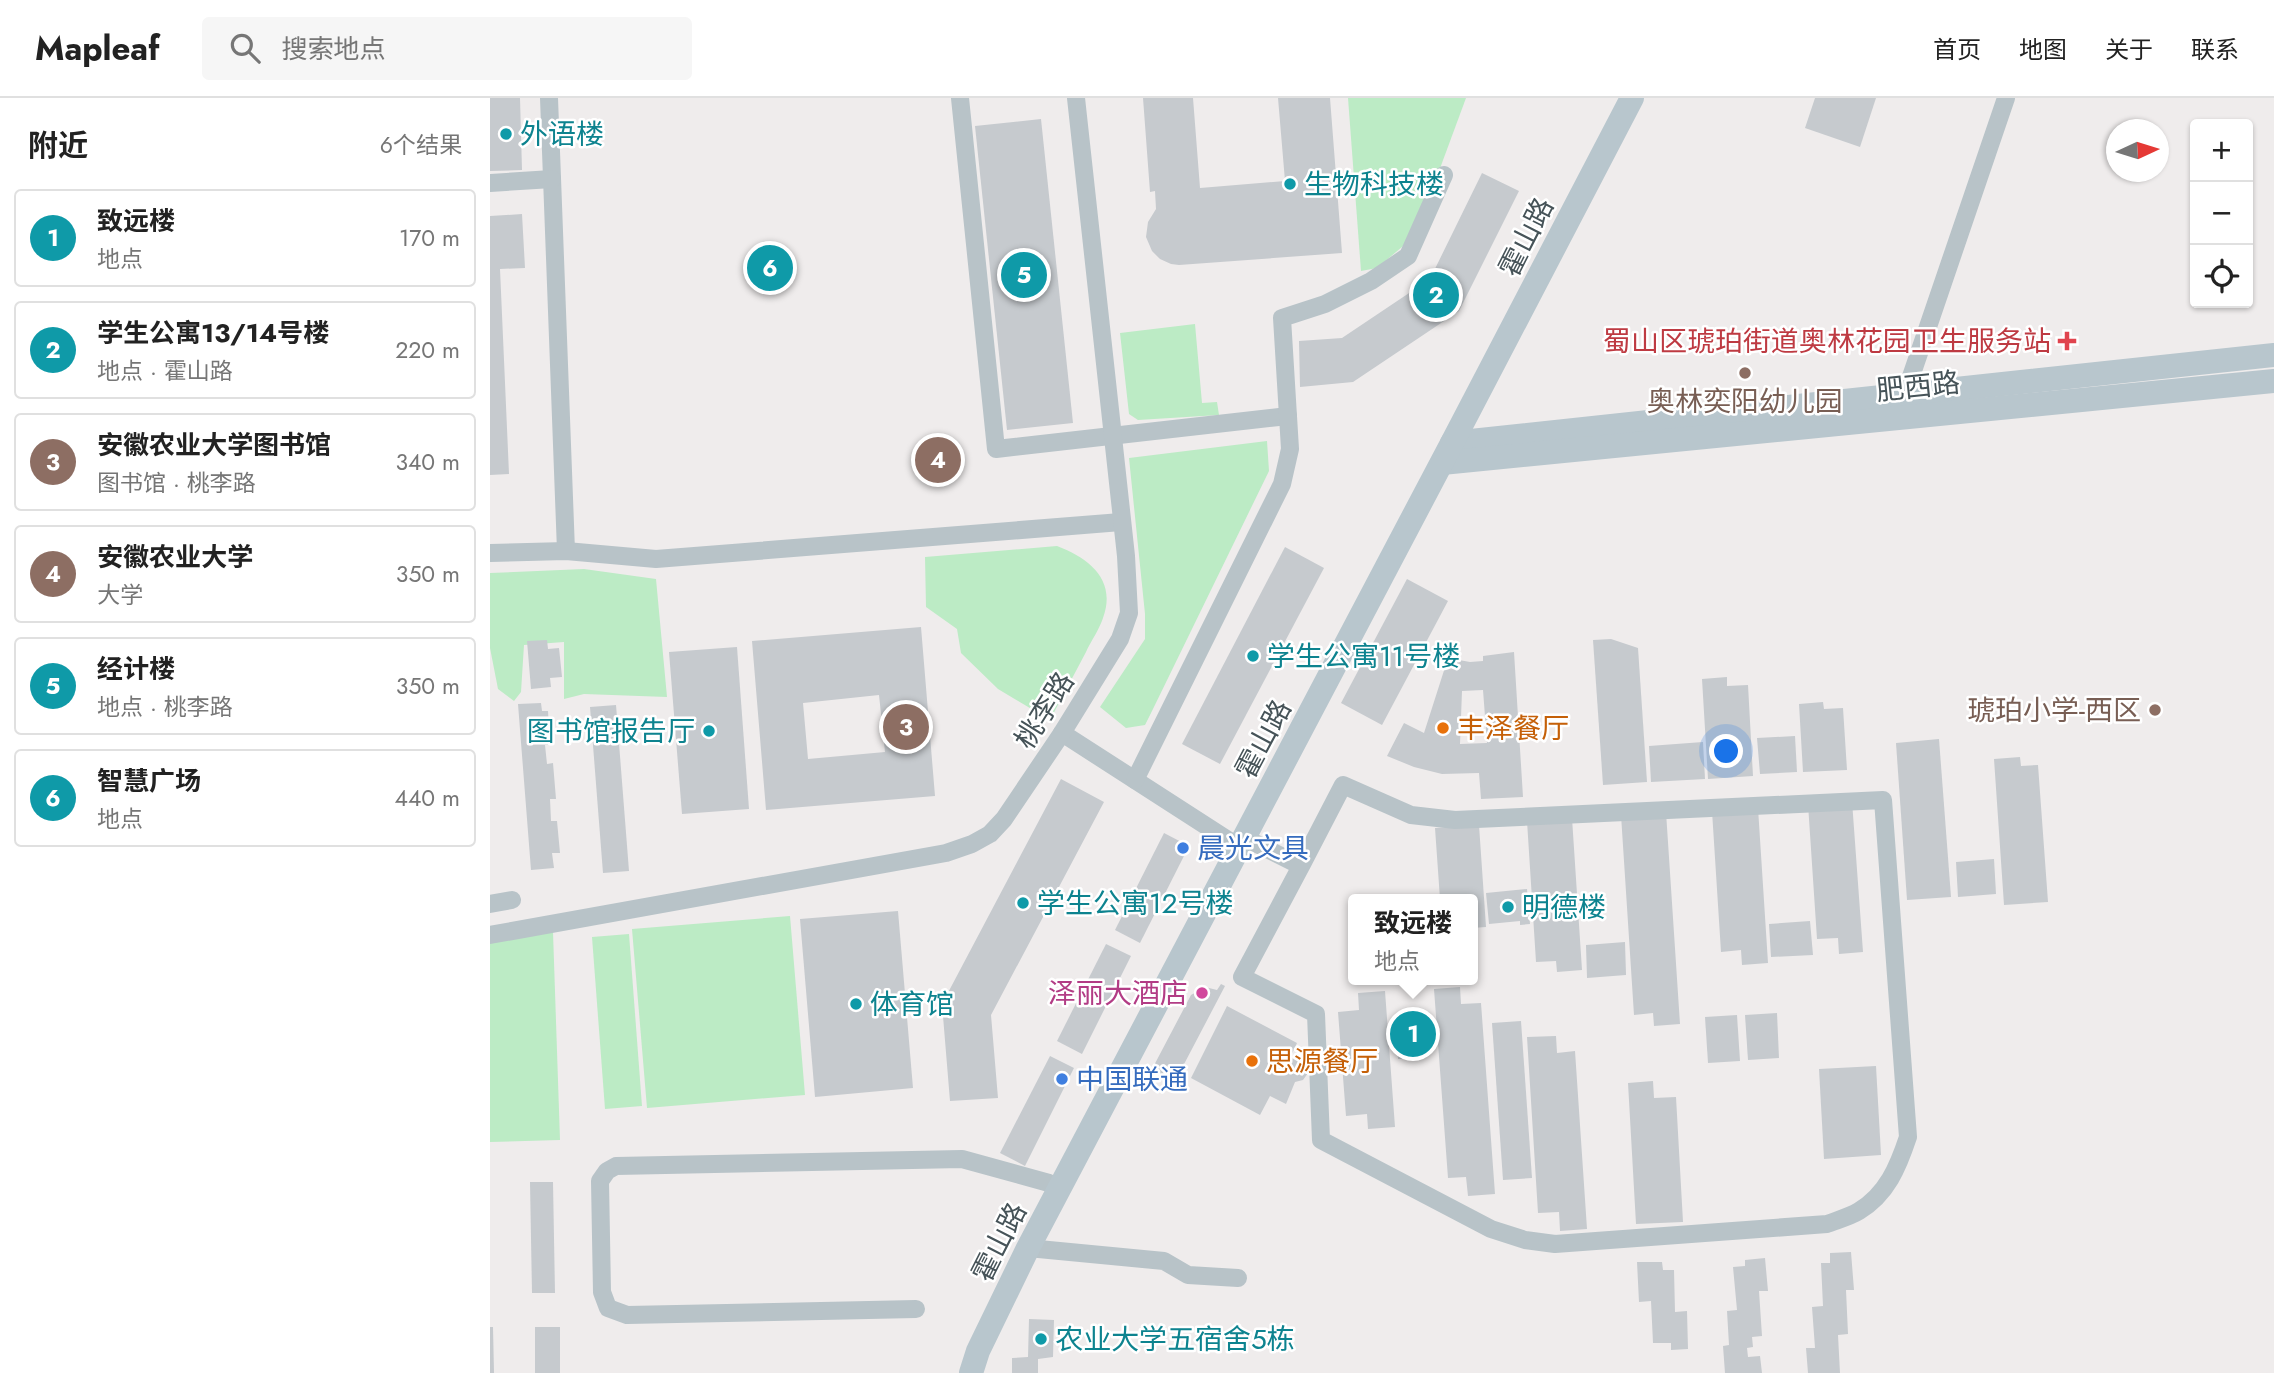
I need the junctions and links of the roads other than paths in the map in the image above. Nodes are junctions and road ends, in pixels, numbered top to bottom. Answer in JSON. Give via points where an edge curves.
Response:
{"nodes":[{"id":1,"x":549,"y":98,"type":"edge"},
{"id":2,"x":960,"y":98,"type":"edge"},
{"id":3,"x":1076,"y":98,"type":"edge"},
{"id":4,"x":1613,"y":98,"type":"edge"},
{"id":5,"x":1632,"y":98,"type":"edge"},
{"id":6,"x":2006,"y":98,"type":"edge"},
{"id":7,"x":1444,"y":175,"type":"dead end"},
{"id":8,"x":552,"y":179,"type":"junction"},
{"id":9,"x":490,"y":183,"type":"edge"},
{"id":10,"x":2274,"y":355,"type":"edge"},
{"id":11,"x":2274,"y":381,"type":"edge"},
{"id":12,"x":1900,"y":406,"type":"junction"},
{"id":13,"x":1288,"y":416,"type":"junction"},
{"id":14,"x":1112,"y":435,"type":"junction"},
{"id":15,"x":1447,"y":453,"type":"junction"},
{"id":16,"x":1121,"y":522,"type":"junction"},
{"id":17,"x":566,"y":551,"type":"junction"},
{"id":18,"x":490,"y":553,"type":"edge"},
{"id":19,"x":1062,"y":733,"type":"junction"},
{"id":20,"x":1135,"y":780,"type":"junction"},
{"id":21,"x":1236,"y":839,"type":"junction"},
{"id":22,"x":1301,"y":866,"type":"junction"},
{"id":23,"x":512,"y":900,"type":"dead end"},
{"id":24,"x":490,"y":904,"type":"edge"},
{"id":25,"x":490,"y":935,"type":"edge"},
{"id":26,"x":1049,"y":1183,"type":"junction"},
{"id":27,"x":1028,"y":1248,"type":"junction"},
{"id":28,"x":1238,"y":1278,"type":"dead end"},
{"id":29,"x":916,"y":1309,"type":"dead end"},
{"id":30,"x":956,"y":1373,"type":"edge"},
{"id":31,"x":971,"y":1373,"type":"edge"}],
"edges":[{"from":1,"to":8,"type":"street"},
{"from":2,"to":14,"type":"street","via":[[996,449]]},
{"from":3,"to":14,"type":"street","name":"桃李路"},
{"from":4,"to":21,"type":"main road","name":"霍山路"},
{"from":5,"to":15,"type":"main road","name":"霍山路"},
{"from":6,"to":12,"type":"street"},
{"from":7,"to":13,"type":"street","via":[[1408,256],[1325,304],[1282,318]]},
{"from":8,"to":9,"type":"street"},
{"from":8,"to":17,"type":"street"},
{"from":10,"to":12,"type":"main road","name":"肥西路"},
{"from":11,"to":12,"type":"main road","name":"肥西路"},
{"from":12,"to":15,"type":"main road","name":"肥西路"},
{"from":13,"to":14,"type":"street"},
{"from":13,"to":20,"type":"street","via":[[1290,449],[1282,484]]},
{"from":14,"to":16,"type":"street","name":"桃李路"},
{"from":15,"to":21,"type":"main road","name":"霍山路"},
{"from":16,"to":17,"type":"street","via":[[656,559]]},
{"from":16,"to":19,"type":"street","name":"桃李路","via":[[1128,620]]},
{"from":17,"to":18,"type":"street"},
{"from":19,"to":20,"type":"street"},
{"from":19,"to":25,"type":"street","name":"桃李路","via":[[1004,819],[972,844],[946,853]]},
{"from":20,"to":21,"type":"street"},
{"from":21,"to":22,"type":"street"},
{"from":21,"to":26,"type":"main road","name":"霍山路"},
{"from":21,"to":27,"type":"main road","name":"霍山路"},
{"from":22,"to":22,"type":"street","via":[[1242,977],[1316,1014],[1321,1140],[1491,1229],[1555,1244],[1827,1224],[1858,1212],[1881,1193],[1897,1168],[1908,1137],[1882,800],[1455,820],[1411,816],[1343,785]]},
{"from":23,"to":24,"type":"street"},
{"from":26,"to":29,"type":"street","via":[[962,1159],[616,1166],[600,1181],[602,1292],[608,1308],[627,1315]]},
{"from":26,"to":30,"type":"main road","name":"霍山路"},
{"from":27,"to":28,"type":"street","via":[[1164,1261],[1188,1275]]},
{"from":27,"to":31,"type":"main road","name":"霍山路"}]}
